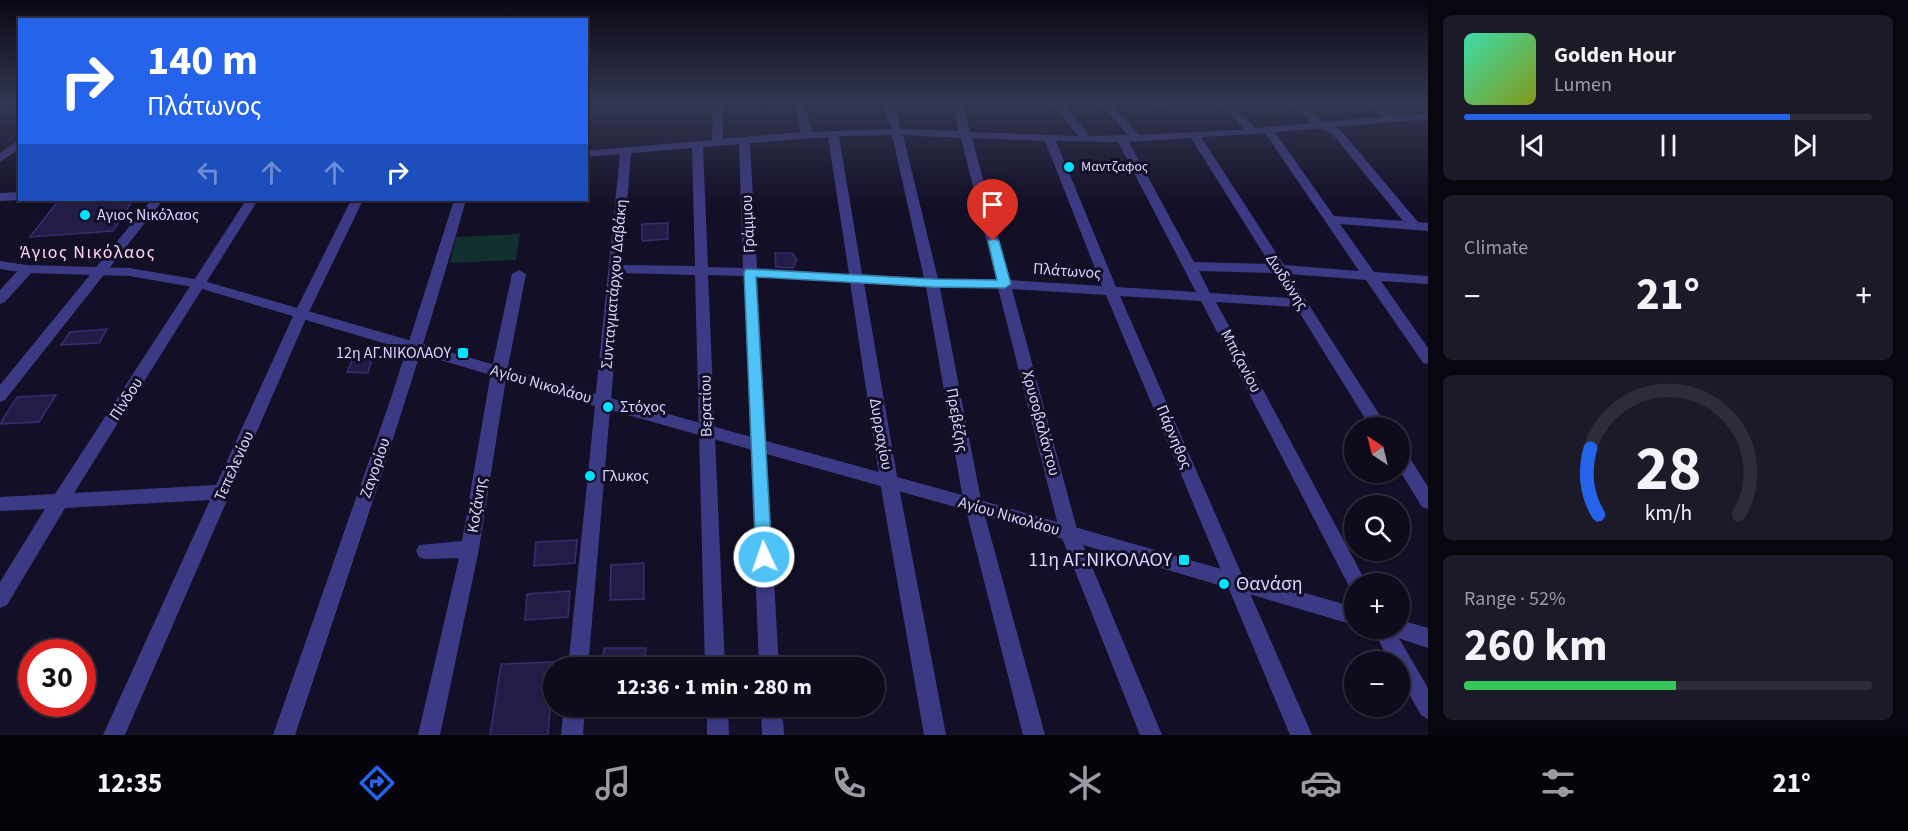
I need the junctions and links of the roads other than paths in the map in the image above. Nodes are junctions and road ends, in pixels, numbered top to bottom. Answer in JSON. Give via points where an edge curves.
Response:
{"nodes":[{"id":1,"x":717,"y":137,"type":"edge"},
{"id":2,"x":783,"y":137,"type":"edge"},
{"id":3,"x":833,"y":137,"type":"edge"},
{"id":4,"x":898,"y":137,"type":"edge"},
{"id":5,"x":967,"y":137,"type":"edge"},
{"id":6,"x":1014,"y":137,"type":"edge"},
{"id":7,"x":1085,"y":137,"type":"edge"},
{"id":8,"x":1166,"y":137,"type":"edge"},
{"id":9,"x":1196,"y":137,"type":"edge"},
{"id":10,"x":1273,"y":137,"type":"edge"},
{"id":11,"x":1341,"y":137,"type":"edge"},
{"id":12,"x":1050,"y":139,"type":"junction"},
{"id":13,"x":1129,"y":139,"type":"junction"},
{"id":14,"x":1087,"y":140,"type":"junction"},
{"id":15,"x":744,"y":141,"type":"junction"},
{"id":16,"x":717,"y":142,"type":"junction"},
{"id":17,"x":18,"y":143,"type":"edge"},
{"id":18,"x":697,"y":144,"type":"junction"},
{"id":19,"x":627,"y":151,"type":"junction"},
{"id":20,"x":588,"y":154,"type":"edge"},
{"id":21,"x":0,"y":159,"type":"edge"},
{"id":22,"x":18,"y":196,"type":"edge"},
{"id":23,"x":0,"y":197,"type":"edge"},
{"id":24,"x":156,"y":201,"type":"edge"},
{"id":25,"x":251,"y":201,"type":"edge"},
{"id":26,"x":357,"y":201,"type":"edge"},
{"id":27,"x":460,"y":201,"type":"edge"},
{"id":28,"x":1330,"y":219,"type":"junction"},
{"id":29,"x":1414,"y":226,"type":"junction"},
{"id":30,"x":1428,"y":227,"type":"edge"},
{"id":31,"x":0,"y":265,"type":"edge"},
{"id":32,"x":1191,"y":267,"type":"junction"},
{"id":33,"x":27,"y":269,"type":"junction"},
{"id":34,"x":615,"y":269,"type":"junction"},
{"id":35,"x":1279,"y":269,"type":"junction"},
{"id":36,"x":100,"y":270,"type":"junction"},
{"id":37,"x":702,"y":271,"type":"junction"},
{"id":38,"x":750,"y":272,"type":"junction"},
{"id":39,"x":519,"y":274,"type":"dead end"},
{"id":40,"x":1369,"y":274,"type":"junction"},
{"id":41,"x":855,"y":279,"type":"junction"},
{"id":42,"x":1428,"y":280,"type":"edge"},
{"id":43,"x":932,"y":283,"type":"junction"},
{"id":44,"x":200,"y":284,"type":"junction"},
{"id":45,"x":1005,"y":284,"type":"junction"},
{"id":46,"x":1111,"y":291,"type":"junction"},
{"id":47,"x":1207,"y":296,"type":"junction"},
{"id":48,"x":0,"y":298,"type":"edge"},
{"id":49,"x":1301,"y":303,"type":"junction"},
{"id":50,"x":301,"y":314,"type":"junction"},
{"id":51,"x":416,"y":348,"type":"junction"},
{"id":52,"x":1428,"y":359,"type":"edge"},
{"id":53,"x":499,"y":372,"type":"junction"},
{"id":54,"x":0,"y":396,"type":"edge"},
{"id":55,"x":603,"y":402,"type":"junction"},
{"id":56,"x":1373,"y":417,"type":"edge"},
{"id":57,"x":706,"y":431,"type":"junction"},
{"id":58,"x":759,"y":446,"type":"junction"},
{"id":59,"x":1410,"y":474,"type":"edge"},
{"id":60,"x":889,"y":482,"type":"junction"},
{"id":61,"x":222,"y":492,"type":"junction"},
{"id":62,"x":59,"y":502,"type":"junction"},
{"id":63,"x":1428,"y":502,"type":"edge"},
{"id":64,"x":0,"y":504,"type":"edge"},
{"id":65,"x":973,"y":505,"type":"junction"},
{"id":66,"x":1069,"y":533,"type":"junction"},
{"id":67,"x":470,"y":549,"type":"junction"},
{"id":68,"x":425,"y":551,"type":"dead end"},
{"id":69,"x":1352,"y":573,"type":"edge"},
{"id":70,"x":1236,"y":582,"type":"junction"},
{"id":71,"x":0,"y":599,"type":"edge"},
{"id":72,"x":1344,"y":613,"type":"edge"},
{"id":73,"x":1410,"y":632,"type":"edge"},
{"id":74,"x":1428,"y":638,"type":"edge"},
{"id":75,"x":1388,"y":639,"type":"edge"},
{"id":76,"x":579,"y":657,"type":"edge"},
{"id":77,"x":715,"y":657,"type":"edge"},
{"id":78,"x":769,"y":657,"type":"edge"},
{"id":79,"x":1428,"y":708,"type":"edge"},
{"id":80,"x":574,"y":717,"type":"edge"},
{"id":81,"x":717,"y":717,"type":"edge"},
{"id":82,"x":772,"y":717,"type":"edge"},
{"id":83,"x":114,"y":735,"type":"edge"},
{"id":84,"x":284,"y":735,"type":"edge"},
{"id":85,"x":429,"y":735,"type":"edge"},
{"id":86,"x":572,"y":735,"type":"edge"},
{"id":87,"x":718,"y":735,"type":"edge"},
{"id":88,"x":773,"y":735,"type":"edge"},
{"id":89,"x":935,"y":735,"type":"edge"},
{"id":90,"x":1034,"y":735,"type":"edge"},
{"id":91,"x":1151,"y":735,"type":"edge"},
{"id":92,"x":1301,"y":735,"type":"edge"}],
"edges":[{"from":1,"to":16,"type":"street"},
{"from":2,"to":15,"type":"street"},
{"from":3,"to":41,"type":"street","name":"Δυρραχίου"},
{"from":4,"to":43,"type":"street","name":"Πρεβέζης"},
{"from":5,"to":45,"type":"street","name":"Χρυσοβαλάντου"},
{"from":6,"to":12,"type":"street"},
{"from":7,"to":14,"type":"street"},
{"from":8,"to":13,"type":"street"},
{"from":9,"to":35,"type":"street","name":"Δωδώνης"},
{"from":10,"to":28,"type":"street"},
{"from":11,"to":29,"type":"street"},
{"from":12,"to":14,"type":"street"},
{"from":12,"to":46,"type":"street","name":"Πάρνηθος"},
{"from":13,"to":14,"type":"street"},
{"from":13,"to":32,"type":"street","name":"Μπιζανίου"},
{"from":15,"to":16,"type":"street"},
{"from":15,"to":38,"type":"street","name":"Γράμμου"},
{"from":16,"to":18,"type":"street"},
{"from":17,"to":21,"type":"street"},
{"from":18,"to":19,"type":"street"},
{"from":18,"to":37,"type":"street","name":"Βερατίου"},
{"from":19,"to":20,"type":"street"},
{"from":19,"to":34,"type":"street","name":"Συνταγματάρχου Δαβάκη"},
{"from":22,"to":23,"type":"street"},
{"from":24,"to":36,"type":"street"},
{"from":25,"to":44,"type":"street","name":"Πίνδου"},
{"from":26,"to":50,"type":"street","name":"Τεπελενίου"},
{"from":27,"to":51,"type":"street","name":"Ζαγορίου"},
{"from":28,"to":29,"type":"street"},
{"from":28,"to":40,"type":"street"},
{"from":29,"to":30,"type":"street"},
{"from":31,"to":33,"type":"street","name":"Αγίου Νικολάου"},
{"from":32,"to":35,"type":"street"},
{"from":32,"to":47,"type":"street","name":"Μπιζανίου"},
{"from":33,"to":36,"type":"street","name":"Αγίου Νικολάου"},
{"from":33,"to":48,"type":"street"},
{"from":34,"to":37,"type":"street","name":"Πλάτωνος"},
{"from":34,"to":55,"type":"street","name":"Συνταγματάρχου Δαβάκη"},
{"from":35,"to":40,"type":"street"},
{"from":35,"to":49,"type":"street","name":"Δωδώνης"},
{"from":36,"to":44,"type":"street","name":"Αγίου Νικολάου"},
{"from":36,"to":54,"type":"street"},
{"from":37,"to":38,"type":"street","name":"Πλάτωνος"},
{"from":37,"to":57,"type":"street","name":"Βερατίου"},
{"from":38,"to":41,"type":"street","name":"Πλάτωνος"},
{"from":38,"to":58,"type":"street","name":"Γράμμου"},
{"from":39,"to":53,"type":"street","name":"Κοζάνης"},
{"from":40,"to":42,"type":"street"},
{"from":40,"to":52,"type":"street"},
{"from":41,"to":43,"type":"street","name":"Πλάτωνος"},
{"from":41,"to":60,"type":"street","name":"Δυρραχίου"},
{"from":43,"to":45,"type":"street","name":"Πλάτωνος"},
{"from":43,"to":65,"type":"street","name":"Πρεβέζης"},
{"from":44,"to":50,"type":"street","name":"Αγίου Νικολάου"},
{"from":44,"to":62,"type":"street","name":"Πίνδου"},
{"from":45,"to":46,"type":"street","name":"Πλάτωνος"},
{"from":45,"to":66,"type":"street","name":"Χρυσοβαλάντου"},
{"from":46,"to":47,"type":"street","name":"Πλάτωνος"},
{"from":46,"to":70,"type":"street","name":"Πάρνηθος"},
{"from":47,"to":49,"type":"street","name":"Πλάτωνος"},
{"from":47,"to":69,"type":"street","name":"Μπιζανίου"},
{"from":49,"to":56,"type":"street","name":"Δωδώνης"},
{"from":50,"to":51,"type":"street","name":"Αγίου Νικολάου"},
{"from":50,"to":61,"type":"street","name":"Τεπελενίου"},
{"from":51,"to":53,"type":"street","name":"Αγίου Νικολάου"},
{"from":51,"to":84,"type":"street","name":"Ζαγορίου"},
{"from":53,"to":55,"type":"street","name":"Αγίου Νικολάου"},
{"from":53,"to":67,"type":"street","name":"Κοζάνης"},
{"from":55,"to":57,"type":"street","name":"Αγίου Νικολάου"},
{"from":55,"to":76,"type":"street","name":"Συνταγματάρχου Δαβάκη"},
{"from":57,"to":58,"type":"street","name":"Αγίου Νικολάου"},
{"from":57,"to":77,"type":"street","name":"Βερατίου"},
{"from":58,"to":60,"type":"street","name":"Αγίου Νικολάου"},
{"from":58,"to":78,"type":"street","name":"Γράμμου"},
{"from":59,"to":63,"type":"street"},
{"from":60,"to":65,"type":"street","name":"Αγίου Νικολάου"},
{"from":60,"to":89,"type":"street","name":"Δυρραχίου"},
{"from":61,"to":62,"type":"street"},
{"from":61,"to":83,"type":"street","name":"Τεπελενίου"},
{"from":62,"to":64,"type":"street"},
{"from":62,"to":71,"type":"street","name":"Πίνδου"},
{"from":65,"to":66,"type":"street","name":"Αγίου Νικολάου"},
{"from":65,"to":90,"type":"street","name":"Πρεβέζης"},
{"from":66,"to":70,"type":"street","name":"Αγίου Νικολάου"},
{"from":66,"to":91,"type":"street","name":"Χρυσοβαλάντου"},
{"from":67,"to":68,"type":"street"},
{"from":67,"to":85,"type":"street","name":"Κοζάνης"},
{"from":70,"to":72,"type":"street","name":"Αγίου Νικολάου"},
{"from":70,"to":92,"type":"street","name":"Πάρνηθος"},
{"from":73,"to":74,"type":"street"},
{"from":75,"to":79,"type":"street"},
{"from":80,"to":86,"type":"street"},
{"from":81,"to":87,"type":"street"},
{"from":82,"to":88,"type":"street"}]}
